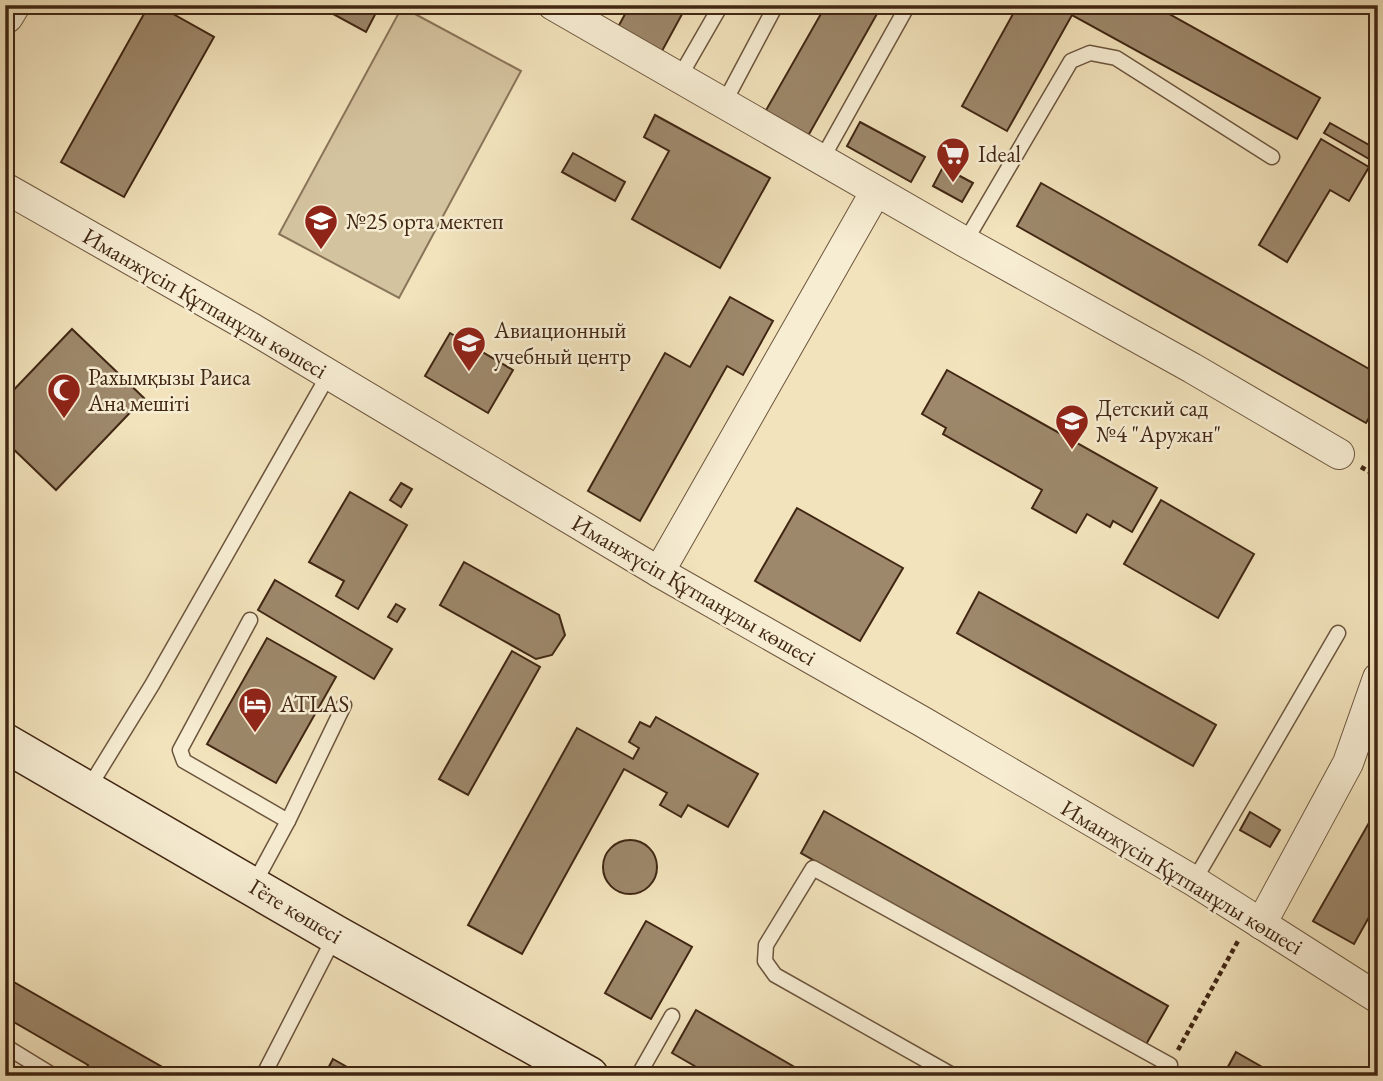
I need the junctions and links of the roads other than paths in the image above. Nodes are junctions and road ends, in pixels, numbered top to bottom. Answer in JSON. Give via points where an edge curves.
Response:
{"nodes":[{"id":1,"x":11,"y":5,"type":"edge"},
{"id":2,"x":553,"y":5,"type":"edge"},
{"id":3,"x":722,"y":5,"type":"edge"},
{"id":4,"x":776,"y":5,"type":"edge"},
{"id":5,"x":908,"y":5,"type":"edge"},
{"id":6,"x":5,"y":15,"type":"edge"},
{"id":7,"x":680,"y":78,"type":"junction"},
{"id":8,"x":724,"y":103,"type":"junction"},
{"id":9,"x":1272,"y":157,"type":"dead end"},
{"id":10,"x":822,"y":159,"type":"junction"},
{"id":11,"x":5,"y":188,"type":"edge"},
{"id":12,"x":876,"y":191,"type":"junction"},
{"id":13,"x":965,"y":242,"type":"junction"},
{"id":14,"x":330,"y":374,"type":"junction"},
{"id":15,"x":1339,"y":454,"type":"dead end"},
{"id":16,"x":659,"y":572,"type":"junction"},
{"id":17,"x":250,"y":620,"type":"dead end"},
{"id":18,"x":1338,"y":633,"type":"dead end"},
{"id":19,"x":1378,"y":678,"type":"edge"},
{"id":20,"x":344,"y":705,"type":"dead end"},
{"id":21,"x":5,"y":743,"type":"edge"},
{"id":22,"x":87,"y":791,"type":"junction"},
{"id":23,"x":288,"y":821,"type":"junction"},
{"id":24,"x":1194,"y":881,"type":"junction"},
{"id":25,"x":253,"y":885,"type":"junction"},
{"id":26,"x":1253,"y":927,"type":"junction"},
{"id":27,"x":336,"y":935,"type":"junction"},
{"id":28,"x":1378,"y":998,"type":"edge"},
{"id":29,"x":672,"y":1016,"type":"dead end"},
{"id":30,"x":5,"y":1046,"type":"edge"},
{"id":31,"x":1167,"y":1070,"type":"edge"},
{"id":32,"x":50,"y":1076,"type":"edge"},
{"id":33,"x":263,"y":1076,"type":"edge"},
{"id":34,"x":589,"y":1076,"type":"edge"},
{"id":35,"x":638,"y":1076,"type":"edge"},
{"id":36,"x":954,"y":1076,"type":"edge"}],
"edges":[{"from":1,"to":6,"type":"street"},
{"from":2,"to":7,"type":"street"},
{"from":3,"to":7,"type":"lane"},
{"from":4,"to":8,"type":"lane"},
{"from":5,"to":10,"type":"lane"},
{"from":7,"to":8,"type":"street"},
{"from":8,"to":10,"type":"street"},
{"from":9,"to":13,"type":"lane","via":[[1116,58],[1090,53],[1072,61]]},
{"from":10,"to":12,"type":"street"},
{"from":11,"to":14,"type":"street","name":"Иманжүсіп Құтпанұлы көшесі"},
{"from":12,"to":13,"type":"street"},
{"from":12,"to":16,"type":"street"},
{"from":13,"to":15,"type":"street"},
{"from":14,"to":16,"type":"street","name":"Иманжүсіп Құтпанұлы көшесі"},
{"from":14,"to":22,"type":"lane"},
{"from":16,"to":24,"type":"street","name":"Иманжүсіп Құтпанұлы көшесі"},
{"from":17,"to":23,"type":"lane","via":[[180,750],[184,761]]},
{"from":18,"to":24,"type":"lane"},
{"from":19,"to":26,"type":"street","via":[[1348,763]]},
{"from":20,"to":23,"type":"lane"},
{"from":21,"to":22,"type":"main road","name":"Гёте көшесі"},
{"from":22,"to":25,"type":"main road","name":"Гёте көшесі"},
{"from":23,"to":25,"type":"lane"},
{"from":24,"to":26,"type":"street","name":"Иманжүсіп Құтпанұлы көшесі"},
{"from":25,"to":27,"type":"main road","name":"Гёте көшесі"},
{"from":26,"to":28,"type":"street","name":"Иманжүсіп Құтпанұлы көшесі"},
{"from":27,"to":33,"type":"lane"},
{"from":27,"to":34,"type":"main road","name":"Гёте көшесі"},
{"from":29,"to":35,"type":"lane"},
{"from":30,"to":32,"type":"lane"},
{"from":31,"to":36,"type":"lane","via":[[813,868],[766,945],[765,961],[775,975]]}]}
